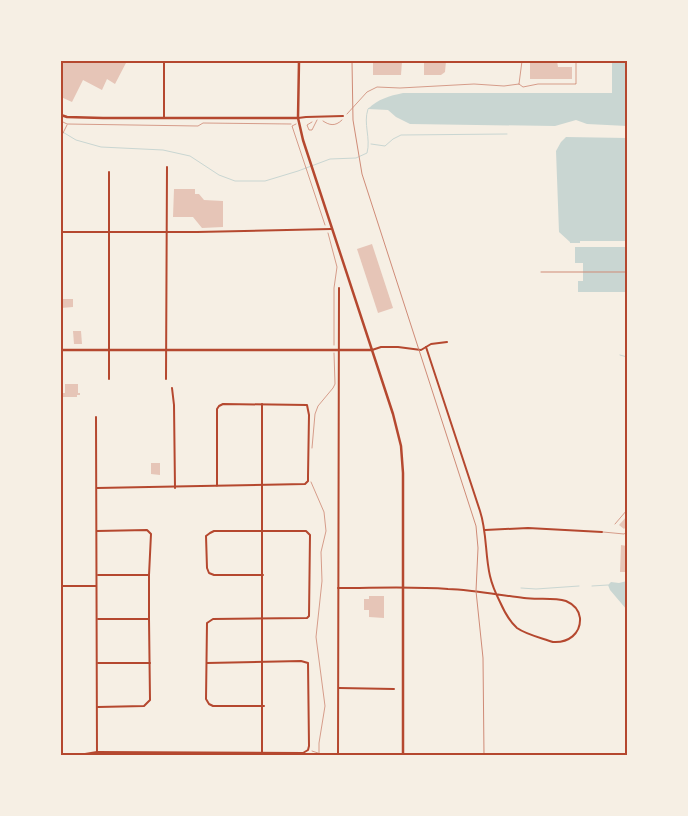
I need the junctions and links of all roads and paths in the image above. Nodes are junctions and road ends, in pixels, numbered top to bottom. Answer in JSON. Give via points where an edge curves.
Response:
{"nodes":[{"id":1,"x":164,"y":61,"type":"edge"},
{"id":2,"x":299,"y":61,"type":"edge"},
{"id":3,"x":522,"y":61,"type":"edge"},
{"id":4,"x":576,"y":61,"type":"edge"},
{"id":5,"x":519,"y":84,"type":"junction"},
{"id":6,"x":343,"y":116,"type":"dead end"},
{"id":7,"x":62,"y":118,"type":"edge"},
{"id":8,"x":164,"y":118,"type":"junction"},
{"id":9,"x":298,"y":118,"type":"junction"},
{"id":10,"x":310,"y":119,"type":"dead end"},
{"id":11,"x":67,"y":124,"type":"junction"},
{"id":12,"x":61,"y":137,"type":"edge"},
{"id":13,"x":167,"y":167,"type":"dead end"},
{"id":14,"x":109,"y":172,"type":"dead end"},
{"id":15,"x":326,"y":227,"type":"dead end"},
{"id":16,"x":332,"y":229,"type":"junction"},
{"id":17,"x":61,"y":232,"type":"edge"},
{"id":18,"x":109,"y":232,"type":"junction"},
{"id":19,"x":166,"y":232,"type":"junction"},
{"id":20,"x":328,"y":236,"type":"dead end"},
{"id":21,"x":339,"y":288,"type":"dead end"},
{"id":22,"x":448,"y":342,"type":"dead end"},
{"id":23,"x":334,"y":346,"type":"dead end"},
{"id":24,"x":426,"y":347,"type":"junction"},
{"id":25,"x":61,"y":350,"type":"edge"},
{"id":26,"x":109,"y":350,"type":"junction"},
{"id":27,"x":165,"y":350,"type":"junction"},
{"id":28,"x":339,"y":350,"type":"junction"},
{"id":29,"x":372,"y":350,"type":"junction"},
{"id":30,"x":334,"y":355,"type":"dead end"},
{"id":31,"x":109,"y":379,"type":"dead end"},
{"id":32,"x":166,"y":379,"type":"dead end"},
{"id":33,"x":172,"y":388,"type":"dead end"},
{"id":34,"x":262,"y":404,"type":"junction"},
{"id":35,"x":96,"y":417,"type":"dead end"},
{"id":36,"x":312,"y":447,"type":"dead end"},
{"id":37,"x":311,"y":482,"type":"dead end"},
{"id":38,"x":262,"y":485,"type":"junction"},
{"id":39,"x":217,"y":486,"type":"junction"},
{"id":40,"x":97,"y":488,"type":"junction"},
{"id":41,"x":175,"y":488,"type":"junction"},
{"id":42,"x":627,"y":510,"type":"edge"},
{"id":43,"x":615,"y":524,"type":"dead end"},
{"id":44,"x":485,"y":530,"type":"junction"},
{"id":45,"x":97,"y":531,"type":"junction"},
{"id":46,"x":263,"y":532,"type":"junction"},
{"id":47,"x":602,"y":532,"type":"joint"},
{"id":48,"x":627,"y":532,"type":"edge"},
{"id":49,"x":98,"y":575,"type":"junction"},
{"id":50,"x":149,"y":575,"type":"junction"},
{"id":51,"x":263,"y":575,"type":"junction"},
{"id":52,"x":61,"y":586,"type":"edge"},
{"id":53,"x":97,"y":586,"type":"junction"},
{"id":54,"x":338,"y":588,"type":"junction"},
{"id":55,"x":403,"y":588,"type":"junction"},
{"id":56,"x":98,"y":619,"type":"junction"},
{"id":57,"x":149,"y":619,"type":"junction"},
{"id":58,"x":263,"y":619,"type":"junction"},
{"id":59,"x":98,"y":662,"type":"junction"},
{"id":60,"x":263,"y":662,"type":"junction"},
{"id":61,"x":150,"y":663,"type":"junction"},
{"id":62,"x":206,"y":663,"type":"junction"},
{"id":63,"x":338,"y":688,"type":"junction"},
{"id":64,"x":394,"y":689,"type":"dead end"},
{"id":65,"x":264,"y":706,"type":"junction"},
{"id":66,"x":98,"y":707,"type":"junction"},
{"id":67,"x":308,"y":750,"type":"junction"},
{"id":68,"x":97,"y":753,"type":"edge"},
{"id":69,"x":262,"y":754,"type":"edge"},
{"id":70,"x":79,"y":755,"type":"edge"},
{"id":71,"x":319,"y":755,"type":"edge"},
{"id":72,"x":338,"y":755,"type":"edge"},
{"id":73,"x":403,"y":755,"type":"edge"}],
"edges":[{"from":1,"to":8,"type":"street"},
{"from":2,"to":9,"type":"street"},
{"from":3,"to":5,"type":"path"},
{"from":4,"to":5,"type":"path","via":[[576,84],[522,87]]},
{"from":5,"to":10,"type":"path","via":[[377,87],[366,92],[339,123],[330,125],[318,120],[309,130]]},
{"from":6,"to":9,"type":"street"},
{"from":7,"to":8,"type":"street"},
{"from":7,"to":11,"type":"path"},
{"from":8,"to":9,"type":"street"},
{"from":9,"to":16,"type":"street"},
{"from":11,"to":12,"type":"path"},
{"from":11,"to":15,"type":"path","via":[[198,126],[203,123],[290,123]]},
{"from":13,"to":19,"type":"street"},
{"from":14,"to":18,"type":"street"},
{"from":16,"to":19,"type":"street"},
{"from":16,"to":29,"type":"street"},
{"from":17,"to":18,"type":"street"},
{"from":18,"to":19,"type":"street"},
{"from":18,"to":26,"type":"street"},
{"from":19,"to":27,"type":"street"},
{"from":20,"to":23,"type":"path","via":[[337,267]]},
{"from":21,"to":28,"type":"street"},
{"from":22,"to":24,"type":"street"},
{"from":24,"to":29,"type":"street","via":[[421,350],[398,347]]},
{"from":24,"to":44,"type":"street"},
{"from":25,"to":26,"type":"street"},
{"from":26,"to":27,"type":"street"},
{"from":26,"to":31,"type":"street"},
{"from":27,"to":28,"type":"street"},
{"from":27,"to":32,"type":"street"},
{"from":28,"to":29,"type":"street"},
{"from":28,"to":54,"type":"street"},
{"from":29,"to":55,"type":"street","via":[[402,452]]},
{"from":30,"to":36,"type":"path","via":[[334,388],[315,414]]},
{"from":33,"to":41,"type":"street"},
{"from":34,"to":38,"type":"street"},
{"from":34,"to":38,"type":"street","via":[[304,404],[308,407],[308,481],[305,484]]},
{"from":34,"to":39,"type":"street","via":[[223,404],[217,409]]},
{"from":35,"to":40,"type":"street"},
{"from":37,"to":71,"type":"path","via":[[324,512],[326,531],[321,552],[322,581],[316,637],[325,706]]},
{"from":38,"to":39,"type":"street"},
{"from":38,"to":46,"type":"street"},
{"from":39,"to":41,"type":"street"},
{"from":40,"to":41,"type":"street"},
{"from":40,"to":45,"type":"street"},
{"from":42,"to":43,"type":"lane"},
{"from":44,"to":47,"type":"street","via":[[518,528]]},
{"from":44,"to":55,"type":"street","via":[[492,583],[502,607],[514,624],[524,632],[553,642],[565,642],[575,635],[580,617],[575,607],[562,600],[536,600],[449,589]]},
{"from":45,"to":49,"type":"street"},
{"from":45,"to":50,"type":"street","via":[[147,530],[150,534]]},
{"from":46,"to":51,"type":"street"},
{"from":46,"to":51,"type":"street","via":[[214,531],[206,536],[206,552],[209,573]]},
{"from":46,"to":58,"type":"street","via":[[306,532],[310,535],[310,616]]},
{"from":47,"to":48,"type":"lane"},
{"from":49,"to":50,"type":"street"},
{"from":49,"to":53,"type":"street"},
{"from":50,"to":57,"type":"street"},
{"from":51,"to":58,"type":"street"},
{"from":52,"to":53,"type":"street"},
{"from":53,"to":56,"type":"street"},
{"from":54,"to":55,"type":"street"},
{"from":54,"to":63,"type":"street"},
{"from":55,"to":73,"type":"street"},
{"from":56,"to":57,"type":"street"},
{"from":56,"to":59,"type":"street"},
{"from":57,"to":61,"type":"street"},
{"from":58,"to":60,"type":"street"},
{"from":58,"to":62,"type":"street","via":[[210,620],[206,627]]},
{"from":59,"to":61,"type":"street"},
{"from":59,"to":66,"type":"street"},
{"from":60,"to":62,"type":"street"},
{"from":60,"to":65,"type":"street"},
{"from":60,"to":67,"type":"street","via":[[308,663]]},
{"from":61,"to":66,"type":"street","via":[[150,700],[146,705]]},
{"from":62,"to":65,"type":"street","via":[[206,699],[209,704]]},
{"from":63,"to":64,"type":"street"},
{"from":63,"to":72,"type":"street"},
{"from":65,"to":69,"type":"street"},
{"from":66,"to":68,"type":"street"},
{"from":67,"to":69,"type":"street","via":[[303,753]]},
{"from":67,"to":71,"type":"path","via":[[317,751]]},
{"from":68,"to":69,"type":"street"},
{"from":68,"to":70,"type":"street"}]}
